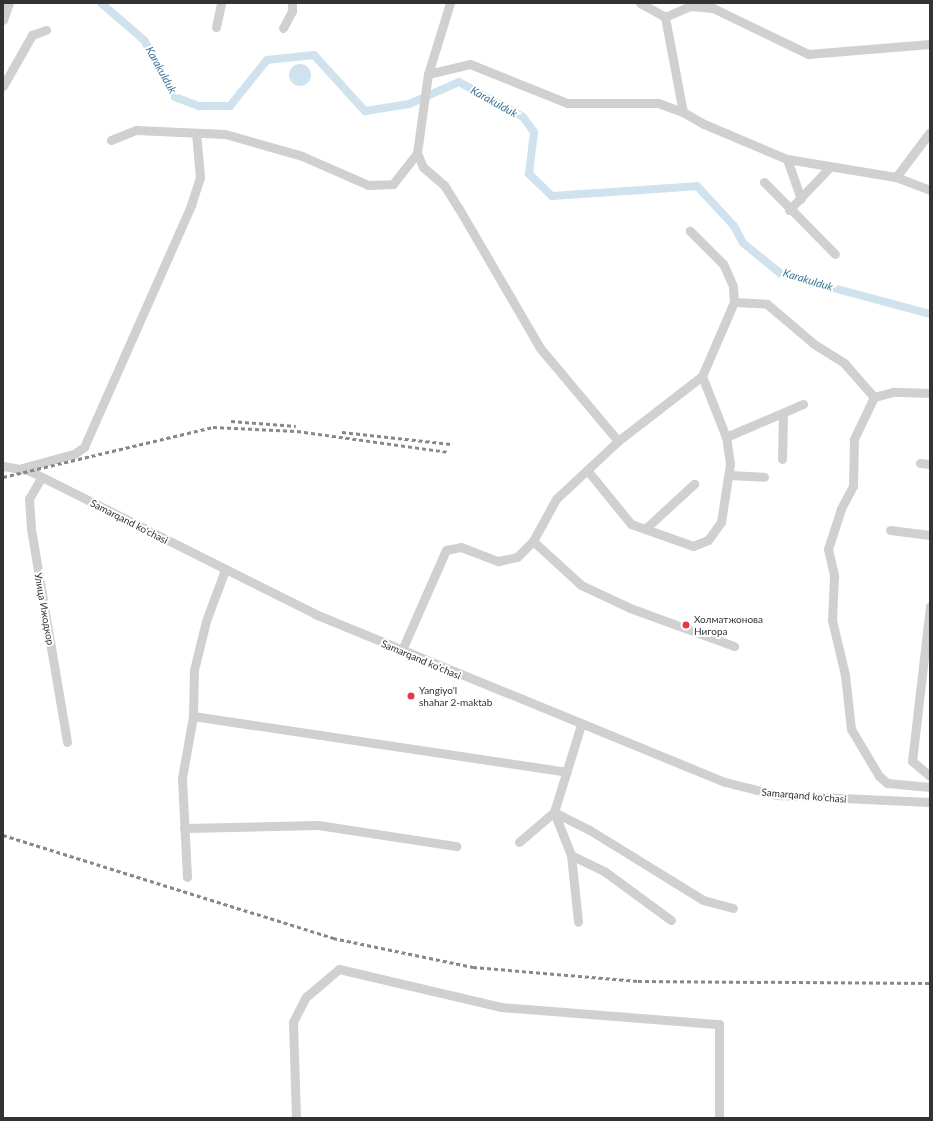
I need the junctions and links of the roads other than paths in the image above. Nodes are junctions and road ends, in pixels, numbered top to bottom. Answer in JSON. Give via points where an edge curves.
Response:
{"nodes":[{"id":1,"x":221,"y":3,"type":"edge"},
{"id":2,"x":292,"y":3,"type":"edge"},
{"id":3,"x":450,"y":3,"type":"edge"},
{"id":4,"x":640,"y":3,"type":"edge"},
{"id":5,"x":6,"y":5,"type":"edge"},
{"id":6,"x":665,"y":17,"type":"junction"},
{"id":7,"x":3,"y":20,"type":"edge"},
{"id":8,"x":216,"y":27,"type":"dead end"},
{"id":9,"x":283,"y":28,"type":"dead end"},
{"id":10,"x":46,"y":30,"type":"dead end"},
{"id":11,"x":930,"y":44,"type":"edge"},
{"id":12,"x":428,"y":74,"type":"junction"},
{"id":13,"x":3,"y":86,"type":"edge"},
{"id":14,"x":683,"y":112,"type":"junction"},
{"id":15,"x":930,"y":132,"type":"edge"},
{"id":16,"x":196,"y":133,"type":"junction"},
{"id":17,"x":111,"y":140,"type":"dead end"},
{"id":18,"x":417,"y":153,"type":"junction"},
{"id":19,"x":788,"y":159,"type":"junction"},
{"id":20,"x":829,"y":168,"type":"junction"},
{"id":21,"x":896,"y":177,"type":"junction"},
{"id":22,"x":764,"y":182,"type":"dead end"},
{"id":23,"x":930,"y":190,"type":"edge"},
{"id":24,"x":801,"y":198,"type":"junction"},
{"id":25,"x":789,"y":210,"type":"junction"},
{"id":26,"x":690,"y":231,"type":"dead end"},
{"id":27,"x":835,"y":254,"type":"dead end"},
{"id":28,"x":734,"y":302,"type":"junction"},
{"id":29,"x":702,"y":376,"type":"junction"},
{"id":30,"x":930,"y":392,"type":"edge"},
{"id":31,"x":874,"y":397,"type":"junction"},
{"id":32,"x":803,"y":404,"type":"dead end"},
{"id":33,"x":783,"y":415,"type":"junction"},
{"id":34,"x":726,"y":437,"type":"junction"},
{"id":35,"x":618,"y":441,"type":"junction"},
{"id":36,"x":782,"y":458,"type":"dead end"},
{"id":37,"x":920,"y":463,"type":"dead end"},
{"id":38,"x":930,"y":464,"type":"edge"},
{"id":39,"x":3,"y":466,"type":"edge"},
{"id":40,"x":16,"y":469,"type":"junction"},
{"id":41,"x":587,"y":470,"type":"junction"},
{"id":42,"x":729,"y":475,"type":"junction"},
{"id":43,"x":764,"y":477,"type":"dead end"},
{"id":44,"x":41,"y":478,"type":"junction"},
{"id":45,"x":694,"y":484,"type":"dead end"},
{"id":46,"x":645,"y":529,"type":"junction"},
{"id":47,"x":890,"y":530,"type":"dead end"},
{"id":48,"x":930,"y":535,"type":"edge"},
{"id":49,"x":533,"y":541,"type":"junction"},
{"id":50,"x":225,"y":570,"type":"junction"},
{"id":51,"x":930,"y":606,"type":"edge"},
{"id":52,"x":734,"y":646,"type":"dead end"},
{"id":53,"x":401,"y":652,"type":"junction"},
{"id":54,"x":192,"y":716,"type":"junction"},
{"id":55,"x":581,"y":726,"type":"junction"},
{"id":56,"x":67,"y":742,"type":"dead end"},
{"id":57,"x":567,"y":772,"type":"junction"},
{"id":58,"x":930,"y":776,"type":"edge"},
{"id":59,"x":930,"y":787,"type":"edge"},
{"id":60,"x":930,"y":802,"type":"edge"},
{"id":61,"x":554,"y":812,"type":"junction"},
{"id":62,"x":184,"y":828,"type":"junction"},
{"id":63,"x":519,"y":842,"type":"dead end"},
{"id":64,"x":456,"y":846,"type":"dead end"},
{"id":65,"x":571,"y":855,"type":"junction"},
{"id":66,"x":187,"y":877,"type":"dead end"},
{"id":67,"x":732,"y":908,"type":"dead end"},
{"id":68,"x":671,"y":920,"type":"dead end"},
{"id":69,"x":578,"y":922,"type":"dead end"},
{"id":70,"x":296,"y":1118,"type":"edge"},
{"id":71,"x":718,"y":1118,"type":"edge"}],
"edges":[{"from":1,"to":8,"type":"street"},
{"from":2,"to":9,"type":"street","via":[[292,11]]},
{"from":3,"to":12,"type":"street"},
{"from":4,"to":6,"type":"street"},
{"from":5,"to":7,"type":"street"},
{"from":6,"to":11,"type":"street","via":[[690,6],[713,8],[808,54]]},
{"from":6,"to":14,"type":"street"},
{"from":10,"to":13,"type":"street","via":[[32,35]]},
{"from":12,"to":14,"type":"street","via":[[470,64],[567,103],[658,103]]},
{"from":12,"to":18,"type":"street"},
{"from":14,"to":19,"type":"street"},
{"from":15,"to":21,"type":"street"},
{"from":16,"to":17,"type":"street","via":[[136,130]]},
{"from":16,"to":18,"type":"street","via":[[225,134],[269,144],[368,185],[393,184]]},
{"from":16,"to":40,"type":"street","via":[[200,177],[191,204],[84,447],[74,454]]},
{"from":18,"to":35,"type":"street","via":[[423,167],[444,185],[458,207],[540,348]]},
{"from":19,"to":20,"type":"street"},
{"from":19,"to":24,"type":"street"},
{"from":20,"to":21,"type":"street"},
{"from":20,"to":24,"type":"street"},
{"from":21,"to":23,"type":"street"},
{"from":22,"to":25,"type":"street"},
{"from":24,"to":25,"type":"street"},
{"from":25,"to":27,"type":"street"},
{"from":26,"to":28,"type":"street","via":[[723,264],[733,286]]},
{"from":28,"to":29,"type":"street"},
{"from":28,"to":31,"type":"street","via":[[767,304],[814,344],[844,363]]},
{"from":29,"to":34,"type":"street"},
{"from":29,"to":35,"type":"street"},
{"from":30,"to":31,"type":"street","via":[[893,392]]},
{"from":31,"to":59,"type":"street","via":[[854,439],[853,486],[840,509],[828,548],[834,576],[832,620],[845,675],[851,729],[879,776],[887,783]]},
{"from":32,"to":33,"type":"street"},
{"from":33,"to":34,"type":"street","via":[[766,418],[742,433]]},
{"from":33,"to":36,"type":"street"},
{"from":34,"to":42,"type":"street"},
{"from":35,"to":41,"type":"street"},
{"from":37,"to":38,"type":"street"},
{"from":39,"to":40,"type":"street","name":"Samarqand ko'chasi"},
{"from":40,"to":44,"type":"street","name":"Samarqand ko'chasi"},
{"from":41,"to":46,"type":"street","via":[[631,524]]},
{"from":41,"to":49,"type":"street","via":[[556,499]]},
{"from":42,"to":43,"type":"street"},
{"from":42,"to":46,"type":"street","via":[[721,522],[708,540],[693,546]]},
{"from":44,"to":50,"type":"street","name":"Samarqand ko'chasi"},
{"from":44,"to":56,"type":"street","name":"Улица Ижодкор","via":[[29,499],[31,529]]},
{"from":45,"to":46,"type":"street"},
{"from":47,"to":48,"type":"street"},
{"from":49,"to":52,"type":"street","via":[[581,585],[630,608]]},
{"from":49,"to":53,"type":"street","via":[[516,557],[506,561],[494,560],[461,547],[446,550]]},
{"from":50,"to":53,"type":"street","name":"Samarqand ko'chasi"},
{"from":50,"to":54,"type":"street","via":[[206,621],[194,670]]},
{"from":51,"to":58,"type":"street","via":[[912,761]]},
{"from":53,"to":55,"type":"street","name":"Samarqand ko'chasi"},
{"from":54,"to":57,"type":"street"},
{"from":54,"to":62,"type":"street","via":[[182,778]]},
{"from":55,"to":57,"type":"street"},
{"from":55,"to":60,"type":"street","name":"Samarqand ko'chasi","via":[[759,792]]},
{"from":57,"to":61,"type":"street"},
{"from":61,"to":63,"type":"street"},
{"from":61,"to":65,"type":"street"},
{"from":61,"to":67,"type":"street","via":[[588,829],[703,900]]},
{"from":62,"to":64,"type":"street","via":[[318,825]]},
{"from":62,"to":66,"type":"street"},
{"from":65,"to":68,"type":"street","via":[[604,872]]},
{"from":65,"to":69,"type":"street"},
{"from":70,"to":71,"type":"street","via":[[293,1022],[306,997],[340,969],[501,1007],[719,1024]]}]}
